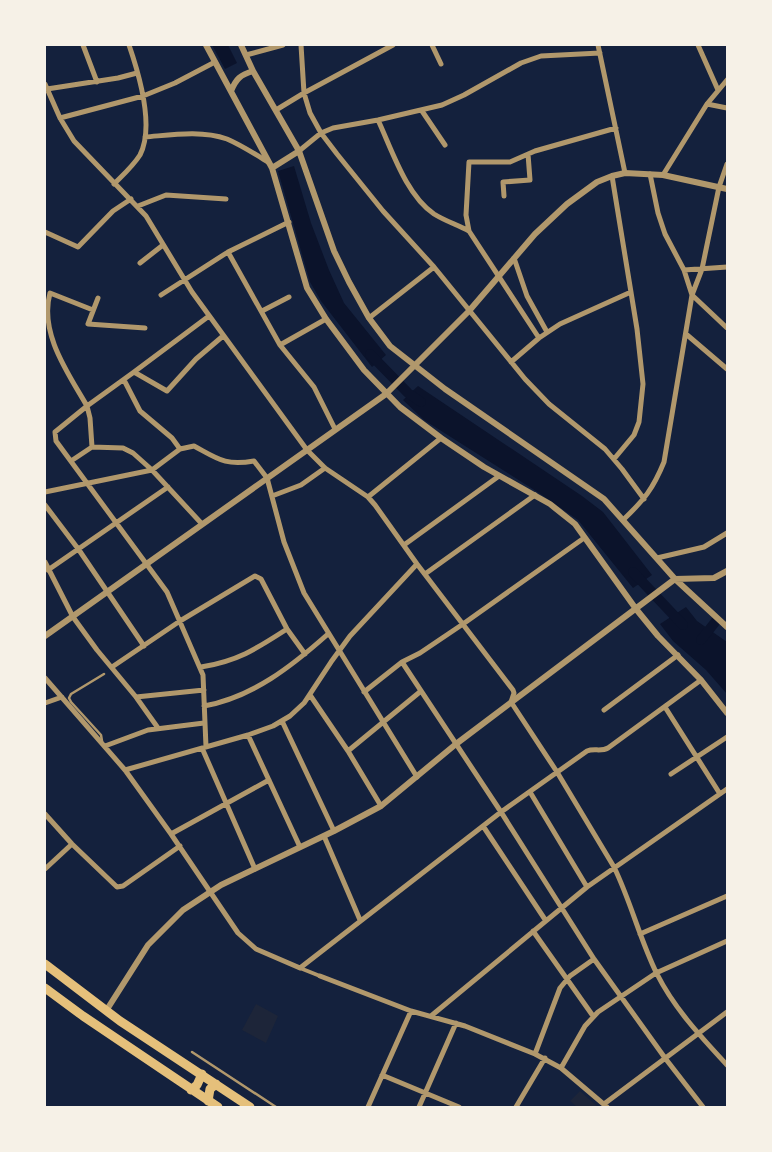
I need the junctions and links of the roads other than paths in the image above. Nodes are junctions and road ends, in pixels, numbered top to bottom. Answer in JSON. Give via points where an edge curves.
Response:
{"nodes":[{"id":1,"x":83,"y":45,"type":"edge"},
{"id":2,"x":129,"y":45,"type":"edge"},
{"id":3,"x":206,"y":45,"type":"edge"},
{"id":4,"x":240,"y":45,"type":"edge"},
{"id":5,"x":283,"y":45,"type":"edge"},
{"id":6,"x":301,"y":45,"type":"edge"},
{"id":7,"x":375,"y":45,"type":"edge"},
{"id":8,"x":393,"y":45,"type":"edge"},
{"id":9,"x":432,"y":45,"type":"edge"},
{"id":10,"x":598,"y":45,"type":"edge"},
{"id":11,"x":698,"y":45,"type":"edge"},
{"id":12,"x":600,"y":52,"type":"junction"},
{"id":13,"x":376,"y":54,"type":"junction"},
{"id":14,"x":246,"y":55,"type":"junction"},
{"id":15,"x":215,"y":62,"type":"junction"},
{"id":16,"x":441,"y":64,"type":"dead end"},
{"id":17,"x":253,"y":71,"type":"junction"},
{"id":18,"x":137,"y":73,"type":"junction"},
{"id":19,"x":727,"y":80,"type":"edge"},
{"id":20,"x":97,"y":82,"type":"junction"},
{"id":21,"x":46,"y":87,"type":"edge"},
{"id":22,"x":718,"y":90,"type":"junction"},
{"id":23,"x":231,"y":91,"type":"junction"},
{"id":24,"x":304,"y":93,"type":"junction"},
{"id":25,"x":143,"y":96,"type":"junction"},
{"id":26,"x":707,"y":104,"type":"junction"},
{"id":27,"x":727,"y":108,"type":"edge"},
{"id":28,"x":276,"y":110,"type":"junction"},
{"id":29,"x":422,"y":111,"type":"junction"},
{"id":30,"x":60,"y":118,"type":"junction"},
{"id":31,"x":378,"y":120,"type":"junction"},
{"id":32,"x":616,"y":128,"type":"junction"},
{"id":33,"x":321,"y":132,"type":"junction"},
{"id":34,"x":145,"y":137,"type":"junction"},
{"id":35,"x":445,"y":145,"type":"dead end"},
{"id":36,"x":298,"y":151,"type":"junction"},
{"id":37,"x":528,"y":154,"type":"junction"},
{"id":38,"x":727,"y":164,"type":"edge"},
{"id":39,"x":270,"y":165,"type":"junction"},
{"id":40,"x":625,"y":173,"type":"junction"},
{"id":41,"x":650,"y":174,"type":"junction"},
{"id":42,"x":663,"y":175,"type":"junction"},
{"id":43,"x":612,"y":176,"type":"junction"},
{"id":44,"x":114,"y":184,"type":"junction"},
{"id":45,"x":719,"y":187,"type":"junction"},
{"id":46,"x":727,"y":189,"type":"edge"},
{"id":47,"x":504,"y":196,"type":"dead end"},
{"id":48,"x":131,"y":199,"type":"junction"},
{"id":49,"x":226,"y":199,"type":"dead end"},
{"id":50,"x":138,"y":206,"type":"junction"},
{"id":51,"x":289,"y":222,"type":"junction"},
{"id":52,"x":469,"y":231,"type":"junction"},
{"id":53,"x":45,"y":232,"type":"edge"},
{"id":54,"x":163,"y":245,"type":"junction"},
{"id":55,"x":228,"y":252,"type":"junction"},
{"id":56,"x":514,"y":258,"type":"junction"},
{"id":57,"x":140,"y":263,"type":"dead end"},
{"id":58,"x":434,"y":267,"type":"junction"},
{"id":59,"x":727,"y":267,"type":"edge"},
{"id":60,"x":702,"y":269,"type":"junction"},
{"id":61,"x":684,"y":270,"type":"junction"},
{"id":62,"x":499,"y":275,"type":"junction"},
{"id":63,"x":184,"y":280,"type":"junction"},
{"id":64,"x":631,"y":292,"type":"junction"},
{"id":65,"x":161,"y":295,"type":"dead end"},
{"id":66,"x":692,"y":295,"type":"junction"},
{"id":67,"x":289,"y":297,"type":"dead end"},
{"id":68,"x":98,"y":298,"type":"dead end"},
{"id":69,"x":93,"y":310,"type":"junction"},
{"id":70,"x":262,"y":312,"type":"junction"},
{"id":71,"x":469,"y":312,"type":"junction"},
{"id":72,"x":209,"y":316,"type":"junction"},
{"id":73,"x":369,"y":318,"type":"junction"},
{"id":74,"x":326,"y":319,"type":"junction"},
{"id":75,"x":47,"y":325,"type":"edge"},
{"id":76,"x":144,"y":328,"type":"dead end"},
{"id":77,"x":727,"y":328,"type":"edge"},
{"id":78,"x":547,"y":332,"type":"junction"},
{"id":79,"x":686,"y":334,"type":"junction"},
{"id":80,"x":223,"y":336,"type":"junction"},
{"id":81,"x":539,"y":338,"type":"junction"},
{"id":82,"x":280,"y":345,"type":"junction"},
{"id":83,"x":511,"y":362,"type":"junction"},
{"id":84,"x":414,"y":367,"type":"junction"},
{"id":85,"x":727,"y":370,"type":"edge"},
{"id":86,"x":134,"y":372,"type":"junction"},
{"id":87,"x":124,"y":380,"type":"junction"},
{"id":88,"x":386,"y":394,"type":"junction"},
{"id":89,"x":87,"y":406,"type":"junction"},
{"id":90,"x":335,"y":429,"type":"junction"},
{"id":91,"x":441,"y":438,"type":"junction"},
{"id":92,"x":92,"y":447,"type":"junction"},
{"id":93,"x":180,"y":449,"type":"junction"},
{"id":94,"x":307,"y":450,"type":"junction"},
{"id":95,"x":614,"y":459,"type":"junction"},
{"id":96,"x":71,"y":461,"type":"junction"},
{"id":97,"x":326,"y":468,"type":"junction"},
{"id":98,"x":152,"y":470,"type":"junction"},
{"id":99,"x":500,"y":476,"type":"junction"},
{"id":100,"x":267,"y":478,"type":"junction"},
{"id":101,"x":88,"y":483,"type":"junction"},
{"id":102,"x":168,"y":487,"type":"junction"},
{"id":103,"x":45,"y":492,"type":"edge"},
{"id":104,"x":535,"y":495,"type":"junction"},
{"id":105,"x":272,"y":496,"type":"junction"},
{"id":106,"x":368,"y":497,"type":"junction"},
{"id":107,"x":644,"y":499,"type":"junction"},
{"id":108,"x":45,"y":505,"type":"edge"},
{"id":109,"x":623,"y":520,"type":"junction"},
{"id":110,"x":117,"y":523,"type":"junction"},
{"id":111,"x":202,"y":524,"type":"junction"},
{"id":112,"x":727,"y":533,"type":"edge"},
{"id":113,"x":584,"y":538,"type":"junction"},
{"id":114,"x":404,"y":545,"type":"junction"},
{"id":115,"x":79,"y":550,"type":"junction"},
{"id":116,"x":658,"y":558,"type":"junction"},
{"id":117,"x":45,"y":562,"type":"edge"},
{"id":118,"x":147,"y":564,"type":"junction"},
{"id":119,"x":417,"y":564,"type":"junction"},
{"id":120,"x":48,"y":570,"type":"junction"},
{"id":121,"x":727,"y":571,"type":"edge"},
{"id":122,"x":425,"y":574,"type":"junction"},
{"id":123,"x":52,"y":577,"type":"junction"},
{"id":124,"x":675,"y":579,"type":"junction"},
{"id":125,"x":45,"y":580,"type":"edge"},
{"id":126,"x":106,"y":592,"type":"junction"},
{"id":127,"x":636,"y":609,"type":"junction"},
{"id":128,"x":73,"y":616,"type":"junction"},
{"id":129,"x":180,"y":621,"type":"junction"},
{"id":130,"x":463,"y":624,"type":"junction"},
{"id":131,"x":727,"y":627,"type":"edge"},
{"id":132,"x":287,"y":628,"type":"junction"},
{"id":133,"x":328,"y":634,"type":"junction"},
{"id":134,"x":45,"y":636,"type":"edge"},
{"id":135,"x":144,"y":646,"type":"junction"},
{"id":136,"x":339,"y":650,"type":"junction"},
{"id":137,"x":305,"y":654,"type":"junction"},
{"id":138,"x":678,"y":655,"type":"junction"},
{"id":139,"x":402,"y":662,"type":"junction"},
{"id":140,"x":112,"y":667,"type":"junction"},
{"id":141,"x":201,"y":667,"type":"junction"},
{"id":142,"x":104,"y":674,"type":"dead end"},
{"id":143,"x":45,"y":678,"type":"edge"},
{"id":144,"x":701,"y":680,"type":"junction"},
{"id":145,"x":204,"y":690,"type":"junction"},
{"id":146,"x":364,"y":692,"type":"junction"},
{"id":147,"x":421,"y":692,"type":"junction"},
{"id":148,"x":310,"y":695,"type":"junction"},
{"id":149,"x":62,"y":697,"type":"junction"},
{"id":150,"x":136,"y":697,"type":"junction"},
{"id":151,"x":511,"y":702,"type":"junction"},
{"id":152,"x":45,"y":703,"type":"edge"},
{"id":153,"x":204,"y":706,"type":"junction"},
{"id":154,"x":665,"y":707,"type":"junction"},
{"id":155,"x":604,"y":710,"type":"dead end"},
{"id":156,"x":727,"y":713,"type":"edge"},
{"id":157,"x":282,"y":721,"type":"junction"},
{"id":158,"x":384,"y":722,"type":"junction"},
{"id":159,"x":204,"y":723,"type":"junction"},
{"id":160,"x":158,"y":728,"type":"junction"},
{"id":161,"x":248,"y":735,"type":"junction"},
{"id":162,"x":727,"y":737,"type":"edge"},
{"id":163,"x":104,"y":744,"type":"junction"},
{"id":164,"x":456,"y":744,"type":"junction"},
{"id":165,"x":204,"y":747,"type":"junction"},
{"id":166,"x":348,"y":751,"type":"junction"},
{"id":167,"x":696,"y":757,"type":"junction"},
{"id":168,"x":125,"y":770,"type":"junction"},
{"id":169,"x":557,"y":772,"type":"junction"},
{"id":170,"x":671,"y":774,"type":"dead end"},
{"id":171,"x":418,"y":777,"type":"junction"},
{"id":172,"x":269,"y":780,"type":"junction"},
{"id":173,"x":727,"y":790,"type":"edge"},
{"id":174,"x":530,"y":792,"type":"junction"},
{"id":175,"x":720,"y":794,"type":"junction"},
{"id":176,"x":226,"y":803,"type":"junction"},
{"id":177,"x":381,"y":806,"type":"junction"},
{"id":178,"x":501,"y":812,"type":"junction"},
{"id":179,"x":45,"y":814,"type":"edge"},
{"id":180,"x":483,"y":826,"type":"junction"},
{"id":181,"x":334,"y":831,"type":"junction"},
{"id":182,"x":171,"y":834,"type":"junction"},
{"id":183,"x":324,"y":836,"type":"junction"},
{"id":184,"x":72,"y":844,"type":"junction"},
{"id":185,"x":180,"y":846,"type":"junction"},
{"id":186,"x":300,"y":847,"type":"junction"},
{"id":187,"x":614,"y":867,"type":"junction"},
{"id":188,"x":45,"y":869,"type":"edge"},
{"id":189,"x":254,"y":869,"type":"junction"},
{"id":190,"x":588,"y":887,"type":"junction"},
{"id":191,"x":209,"y":892,"type":"junction"},
{"id":192,"x":727,"y":896,"type":"edge"},
{"id":193,"x":561,"y":909,"type":"junction"},
{"id":194,"x":360,"y":920,"type":"junction"},
{"id":195,"x":546,"y":920,"type":"junction"},
{"id":196,"x":533,"y":931,"type":"junction"},
{"id":197,"x":640,"y":934,"type":"junction"},
{"id":198,"x":727,"y":940,"type":"edge"},
{"id":199,"x":594,"y":959,"type":"junction"},
{"id":200,"x":45,"y":964,"type":"edge"},
{"id":201,"x":300,"y":968,"type":"junction"},
{"id":202,"x":656,"y":973,"type":"junction"},
{"id":203,"x":320,"y":976,"type":"joint"},
{"id":204,"x":567,"y":980,"type":"junction"},
{"id":205,"x":45,"y":988,"type":"edge"},
{"id":206,"x":620,"y":997,"type":"junction"},
{"id":207,"x":106,"y":1010,"type":"junction"},
{"id":208,"x":411,"y":1011,"type":"junction"},
{"id":209,"x":727,"y":1012,"type":"edge"},
{"id":210,"x":431,"y":1016,"type":"junction"},
{"id":211,"x":593,"y":1016,"type":"junction"},
{"id":212,"x":456,"y":1023,"type":"junction"},
{"id":213,"x":698,"y":1033,"type":"junction"},
{"id":214,"x":192,"y":1052,"type":"dead end"},
{"id":215,"x":535,"y":1054,"type":"junction"},
{"id":216,"x":544,"y":1058,"type":"junction"},
{"id":217,"x":665,"y":1058,"type":"junction"},
{"id":218,"x":727,"y":1065,"type":"edge"},
{"id":219,"x":561,"y":1068,"type":"junction"},
{"id":220,"x":202,"y":1074,"type":"junction"},
{"id":221,"x":382,"y":1075,"type":"junction"},
{"id":222,"x":216,"y":1084,"type":"junction"},
{"id":223,"x":191,"y":1090,"type":"junction"},
{"id":224,"x":425,"y":1093,"type":"junction"},
{"id":225,"x":208,"y":1101,"type":"junction"},
{"id":226,"x":606,"y":1105,"type":"edge"},
{"id":227,"x":218,"y":1107,"type":"edge"},
{"id":228,"x":250,"y":1107,"type":"edge"},
{"id":229,"x":276,"y":1107,"type":"edge"},
{"id":230,"x":368,"y":1107,"type":"edge"},
{"id":231,"x":419,"y":1107,"type":"edge"},
{"id":232,"x":460,"y":1107,"type":"edge"},
{"id":233,"x":516,"y":1107,"type":"edge"},
{"id":234,"x":703,"y":1107,"type":"edge"}],
"edges":[{"from":1,"to":20,"type":"street"},
{"from":2,"to":18,"type":"street"},
{"from":3,"to":15,"type":"street"},
{"from":4,"to":14,"type":"street"},
{"from":5,"to":14,"type":"street"},
{"from":6,"to":24,"type":"street"},
{"from":7,"to":13,"type":"street"},
{"from":8,"to":13,"type":"street"},
{"from":9,"to":16,"type":"street"},
{"from":10,"to":12,"type":"street"},
{"from":11,"to":22,"type":"street"},
{"from":12,"to":29,"type":"street","via":[[552,54],[531,59],[464,95]]},
{"from":12,"to":32,"type":"street"},
{"from":13,"to":24,"type":"street"},
{"from":14,"to":17,"type":"street"},
{"from":15,"to":23,"type":"street"},
{"from":15,"to":25,"type":"street"},
{"from":17,"to":23,"type":"street","via":[[237,78]]},
{"from":17,"to":28,"type":"street"},
{"from":18,"to":20,"type":"street"},
{"from":18,"to":25,"type":"street"},
{"from":19,"to":22,"type":"street"},
{"from":20,"to":21,"type":"street"},
{"from":21,"to":30,"type":"street"},
{"from":22,"to":26,"type":"street"},
{"from":23,"to":39,"type":"street"},
{"from":24,"to":28,"type":"street"},
{"from":24,"to":33,"type":"street"},
{"from":25,"to":30,"type":"street"},
{"from":25,"to":34,"type":"street"},
{"from":26,"to":27,"type":"street"},
{"from":26,"to":42,"type":"street"},
{"from":28,"to":36,"type":"street"},
{"from":29,"to":31,"type":"street"},
{"from":29,"to":35,"type":"street"},
{"from":30,"to":44,"type":"street","via":[[79,148]]},
{"from":31,"to":33,"type":"street"},
{"from":31,"to":52,"type":"street","via":[[405,180],[423,205]]},
{"from":32,"to":37,"type":"street"},
{"from":32,"to":40,"type":"street"},
{"from":33,"to":36,"type":"street"},
{"from":33,"to":58,"type":"street","via":[[366,190]]},
{"from":34,"to":39,"type":"street","via":[[210,135],[227,140]]},
{"from":34,"to":44,"type":"street","via":[[133,166]]},
{"from":36,"to":39,"type":"street"},
{"from":36,"to":73,"type":"street","via":[[334,251]]},
{"from":37,"to":47,"type":"street","via":[[530,180],[503,182]]},
{"from":37,"to":52,"type":"street","via":[[510,162],[469,161],[466,215]]},
{"from":38,"to":45,"type":"street"},
{"from":39,"to":51,"type":"street"},
{"from":40,"to":41,"type":"street"},
{"from":40,"to":43,"type":"street"},
{"from":41,"to":42,"type":"street"},
{"from":41,"to":61,"type":"street","via":[[660,220]]},
{"from":42,"to":45,"type":"street"},
{"from":43,"to":56,"type":"street","via":[[597,182],[567,204]]},
{"from":43,"to":64,"type":"street"},
{"from":44,"to":48,"type":"street"},
{"from":45,"to":46,"type":"street"},
{"from":45,"to":60,"type":"street"},
{"from":48,"to":50,"type":"street"},
{"from":48,"to":53,"type":"street","via":[[113,211],[80,246]]},
{"from":49,"to":50,"type":"street","via":[[166,195]]},
{"from":50,"to":54,"type":"street"},
{"from":51,"to":55,"type":"street"},
{"from":51,"to":74,"type":"street","via":[[307,288]]},
{"from":52,"to":62,"type":"street"},
{"from":54,"to":57,"type":"street"},
{"from":54,"to":63,"type":"street"},
{"from":55,"to":63,"type":"street"},
{"from":55,"to":70,"type":"street"},
{"from":56,"to":62,"type":"street"},
{"from":56,"to":78,"type":"street","via":[[527,296]]},
{"from":58,"to":71,"type":"street"},
{"from":58,"to":73,"type":"street"},
{"from":59,"to":60,"type":"street"},
{"from":60,"to":61,"type":"street"},
{"from":60,"to":66,"type":"street"},
{"from":61,"to":66,"type":"street"},
{"from":62,"to":71,"type":"street"},
{"from":62,"to":81,"type":"street"},
{"from":63,"to":65,"type":"street"},
{"from":63,"to":72,"type":"street"},
{"from":64,"to":78,"type":"street","via":[[572,317]]},
{"from":64,"to":95,"type":"street","via":[[641,360],[642,405],[634,435]]},
{"from":66,"to":77,"type":"street"},
{"from":66,"to":79,"type":"street"},
{"from":67,"to":70,"type":"street"},
{"from":68,"to":69,"type":"street"},
{"from":69,"to":75,"type":"street","via":[[50,293]]},
{"from":69,"to":76,"type":"street","via":[[88,324]]},
{"from":70,"to":82,"type":"street"},
{"from":71,"to":83,"type":"street"},
{"from":71,"to":84,"type":"street"},
{"from":72,"to":80,"type":"street"},
{"from":72,"to":86,"type":"street"},
{"from":73,"to":84,"type":"street","via":[[390,346]]},
{"from":74,"to":82,"type":"street"},
{"from":74,"to":88,"type":"street"},
{"from":75,"to":89,"type":"street","via":[[60,357]]},
{"from":78,"to":81,"type":"street"},
{"from":79,"to":85,"type":"street"},
{"from":79,"to":107,"type":"street","via":[[664,462]]},
{"from":80,"to":86,"type":"street","via":[[167,390]]},
{"from":80,"to":94,"type":"street"},
{"from":81,"to":83,"type":"street"},
{"from":82,"to":90,"type":"street","via":[[309,380]]},
{"from":83,"to":95,"type":"street","via":[[536,392]]},
{"from":84,"to":88,"type":"street"},
{"from":84,"to":109,"type":"street","via":[[604,498]]},
{"from":86,"to":87,"type":"street"},
{"from":87,"to":89,"type":"street"},
{"from":87,"to":93,"type":"street","via":[[140,410]]},
{"from":88,"to":90,"type":"street"},
{"from":88,"to":91,"type":"street"},
{"from":89,"to":92,"type":"street"},
{"from":89,"to":96,"type":"street","via":[[54,432],[56,441]]},
{"from":90,"to":94,"type":"street"},
{"from":91,"to":99,"type":"street"},
{"from":91,"to":106,"type":"street"},
{"from":92,"to":96,"type":"street"},
{"from":92,"to":98,"type":"street","via":[[123,448]]},
{"from":93,"to":98,"type":"street"},
{"from":93,"to":100,"type":"street","via":[[194,446],[220,461],[233,464],[254,461]]},
{"from":94,"to":97,"type":"street"},
{"from":94,"to":100,"type":"street"},
{"from":95,"to":107,"type":"street"},
{"from":96,"to":101,"type":"street"},
{"from":97,"to":105,"type":"street","via":[[301,485]]},
{"from":97,"to":106,"type":"street"},
{"from":98,"to":101,"type":"street"},
{"from":98,"to":102,"type":"street"},
{"from":99,"to":104,"type":"street"},
{"from":99,"to":114,"type":"street"},
{"from":100,"to":105,"type":"street"},
{"from":100,"to":111,"type":"street"},
{"from":101,"to":103,"type":"street"},
{"from":101,"to":110,"type":"street"},
{"from":102,"to":110,"type":"street"},
{"from":102,"to":111,"type":"street"},
{"from":104,"to":113,"type":"street","via":[[575,524]]},
{"from":104,"to":122,"type":"street"},
{"from":105,"to":133,"type":"street","via":[[296,576]]},
{"from":106,"to":114,"type":"street"},
{"from":107,"to":109,"type":"street"},
{"from":108,"to":115,"type":"street"},
{"from":109,"to":116,"type":"street"},
{"from":110,"to":115,"type":"street"},
{"from":110,"to":118,"type":"street"},
{"from":111,"to":118,"type":"street"},
{"from":112,"to":116,"type":"street","via":[[704,547]]},
{"from":113,"to":127,"type":"street"},
{"from":113,"to":130,"type":"street"},
{"from":114,"to":119,"type":"street"},
{"from":115,"to":120,"type":"street"},
{"from":115,"to":126,"type":"street"},
{"from":116,"to":124,"type":"street"},
{"from":117,"to":120,"type":"street"},
{"from":118,"to":126,"type":"street"},
{"from":118,"to":129,"type":"street","via":[[167,592]]},
{"from":119,"to":122,"type":"street"},
{"from":119,"to":136,"type":"street"},
{"from":120,"to":123,"type":"street"},
{"from":121,"to":124,"type":"street","via":[[714,578]]},
{"from":122,"to":130,"type":"street"},
{"from":123,"to":125,"type":"street"},
{"from":123,"to":128,"type":"street"},
{"from":124,"to":127,"type":"street"},
{"from":124,"to":131,"type":"street"},
{"from":126,"to":128,"type":"street"},
{"from":126,"to":135,"type":"street"},
{"from":127,"to":138,"type":"street"},
{"from":127,"to":151,"type":"street"},
{"from":128,"to":134,"type":"street"},
{"from":128,"to":140,"type":"street"},
{"from":129,"to":132,"type":"street","via":[[255,576],[261,579]]},
{"from":129,"to":135,"type":"street"},
{"from":129,"to":141,"type":"street"},
{"from":130,"to":139,"type":"street"},
{"from":130,"to":151,"type":"street","via":[[513,690]]},
{"from":132,"to":137,"type":"street"},
{"from":132,"to":141,"type":"street","via":[[246,655]]},
{"from":133,"to":136,"type":"street"},
{"from":133,"to":137,"type":"street"},
{"from":135,"to":140,"type":"street"},
{"from":136,"to":146,"type":"street"},
{"from":136,"to":148,"type":"street"},
{"from":137,"to":153,"type":"street","via":[[253,689]]},
{"from":138,"to":144,"type":"street"},
{"from":138,"to":155,"type":"street"},
{"from":139,"to":146,"type":"street"},
{"from":139,"to":147,"type":"street"},
{"from":140,"to":150,"type":"street"},
{"from":141,"to":145,"type":"street"},
{"from":142,"to":163,"type":"lane","via":[[69,698],[101,735]]},
{"from":143,"to":149,"type":"street"},
{"from":144,"to":154,"type":"street"},
{"from":144,"to":156,"type":"street"},
{"from":145,"to":150,"type":"street"},
{"from":145,"to":153,"type":"street"},
{"from":146,"to":158,"type":"street"},
{"from":147,"to":158,"type":"street"},
{"from":147,"to":164,"type":"street"},
{"from":148,"to":157,"type":"street","via":[[298,710]]},
{"from":148,"to":166,"type":"street"},
{"from":149,"to":152,"type":"street"},
{"from":149,"to":163,"type":"street"},
{"from":150,"to":160,"type":"street"},
{"from":151,"to":164,"type":"street"},
{"from":151,"to":169,"type":"street"},
{"from":153,"to":159,"type":"street"},
{"from":154,"to":167,"type":"street"},
{"from":154,"to":169,"type":"street","via":[[608,748],[587,751]]},
{"from":157,"to":161,"type":"street"},
{"from":157,"to":181,"type":"street"},
{"from":158,"to":166,"type":"street"},
{"from":158,"to":171,"type":"street"},
{"from":159,"to":160,"type":"street"},
{"from":159,"to":165,"type":"street"},
{"from":160,"to":163,"type":"street"},
{"from":161,"to":165,"type":"street"},
{"from":161,"to":172,"type":"street"},
{"from":162,"to":167,"type":"street"},
{"from":163,"to":168,"type":"street"},
{"from":164,"to":171,"type":"street"},
{"from":164,"to":178,"type":"street"},
{"from":165,"to":168,"type":"street"},
{"from":165,"to":176,"type":"street"},
{"from":166,"to":177,"type":"street"},
{"from":167,"to":170,"type":"street"},
{"from":167,"to":175,"type":"street"},
{"from":168,"to":182,"type":"street"},
{"from":169,"to":174,"type":"street"},
{"from":169,"to":187,"type":"street"},
{"from":171,"to":177,"type":"street"},
{"from":172,"to":176,"type":"street"},
{"from":172,"to":186,"type":"street"},
{"from":173,"to":175,"type":"street"},
{"from":174,"to":178,"type":"street"},
{"from":174,"to":190,"type":"street"},
{"from":175,"to":187,"type":"street"},
{"from":176,"to":182,"type":"street"},
{"from":176,"to":189,"type":"street"},
{"from":177,"to":181,"type":"street"},
{"from":178,"to":180,"type":"street"},
{"from":178,"to":193,"type":"street"},
{"from":179,"to":184,"type":"street"},
{"from":180,"to":194,"type":"street"},
{"from":180,"to":195,"type":"street"},
{"from":181,"to":183,"type":"street"},
{"from":182,"to":185,"type":"street"},
{"from":183,"to":186,"type":"street"},
{"from":183,"to":194,"type":"street"},
{"from":184,"to":185,"type":"street","via":[[113,885],[120,888]]},
{"from":184,"to":188,"type":"street"},
{"from":185,"to":191,"type":"street"},
{"from":186,"to":189,"type":"street"},
{"from":187,"to":190,"type":"street"},
{"from":187,"to":197,"type":"street"},
{"from":189,"to":191,"type":"street"},
{"from":190,"to":193,"type":"street"},
{"from":191,"to":201,"type":"street","via":[[246,942],[266,955]]},
{"from":191,"to":207,"type":"street","via":[[182,910],[159,932]]},
{"from":192,"to":197,"type":"street"},
{"from":193,"to":195,"type":"street"},
{"from":193,"to":199,"type":"street"},
{"from":194,"to":201,"type":"street"},
{"from":195,"to":196,"type":"street"},
{"from":196,"to":204,"type":"street"},
{"from":196,"to":210,"type":"street"},
{"from":197,"to":202,"type":"street"},
{"from":198,"to":202,"type":"street"},
{"from":199,"to":204,"type":"street"},
{"from":199,"to":206,"type":"street"},
{"from":200,"to":207,"type":"main road"},
{"from":201,"to":203,"type":"street"},
{"from":202,"to":206,"type":"street"},
{"from":202,"to":213,"type":"street"},
{"from":203,"to":208,"type":"street"},
{"from":204,"to":211,"type":"street"},
{"from":204,"to":215,"type":"street","via":[[557,993]]},
{"from":205,"to":223,"type":"main road"},
{"from":206,"to":211,"type":"street"},
{"from":206,"to":217,"type":"street"},
{"from":207,"to":220,"type":"main road"},
{"from":208,"to":210,"type":"street"},
{"from":208,"to":221,"type":"street"},
{"from":209,"to":213,"type":"street"},
{"from":210,"to":212,"type":"street"},
{"from":211,"to":219,"type":"street"},
{"from":212,"to":215,"type":"street"},
{"from":212,"to":224,"type":"street"},
{"from":213,"to":217,"type":"street"},
{"from":213,"to":218,"type":"street"},
{"from":214,"to":229,"type":"lane"},
{"from":215,"to":216,"type":"street"},
{"from":216,"to":219,"type":"street"},
{"from":216,"to":233,"type":"street"},
{"from":217,"to":226,"type":"street"},
{"from":217,"to":234,"type":"street"},
{"from":219,"to":226,"type":"street"},
{"from":220,"to":222,"type":"main road"},
{"from":220,"to":223,"type":"main road"},
{"from":221,"to":224,"type":"street"},
{"from":221,"to":230,"type":"street"},
{"from":222,"to":225,"type":"main road","via":[[210,1089]]},
{"from":222,"to":228,"type":"main road"},
{"from":223,"to":225,"type":"main road"},
{"from":224,"to":231,"type":"street"},
{"from":224,"to":232,"type":"street"},
{"from":225,"to":227,"type":"main road"}]}
